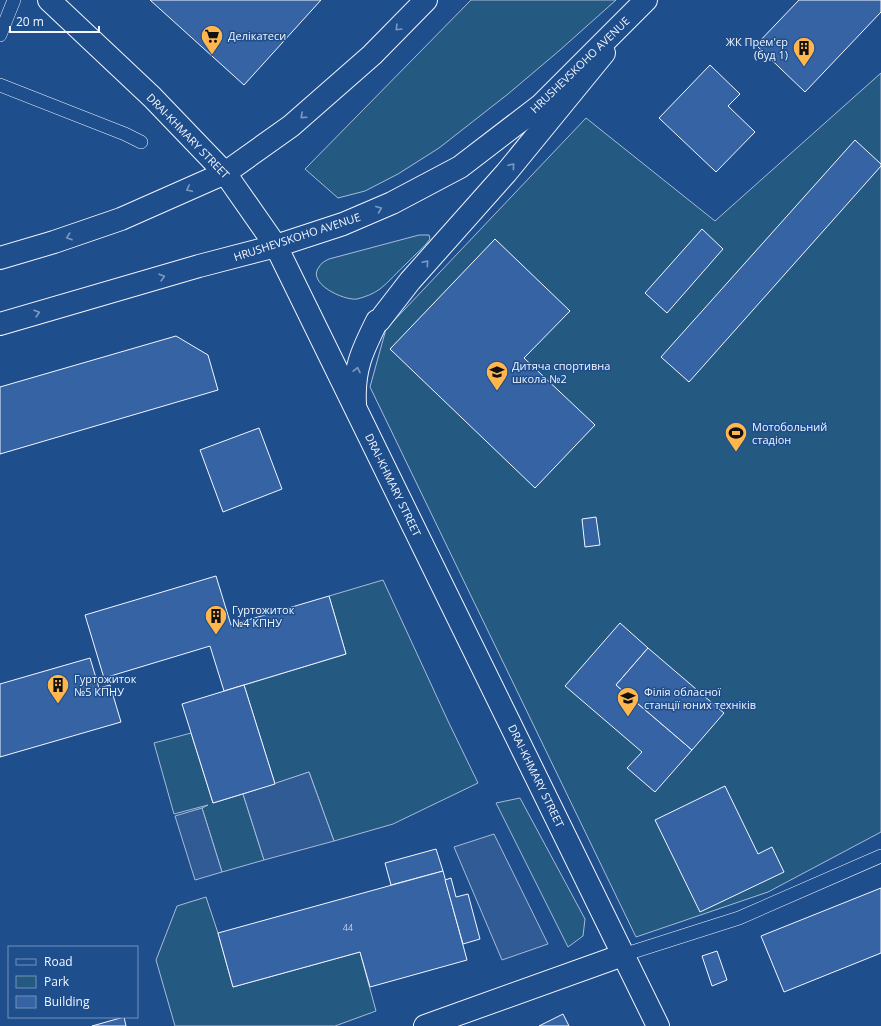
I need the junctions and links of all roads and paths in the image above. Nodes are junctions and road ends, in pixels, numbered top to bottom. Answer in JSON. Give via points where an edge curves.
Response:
{"nodes":[{"id":1,"x":14,"y":0,"type":"edge"},
{"id":2,"x":49,"y":0,"type":"edge"},
{"id":3,"x":426,"y":0,"type":"edge"},
{"id":4,"x":646,"y":0,"type":"edge"},
{"id":5,"x":0,"y":35,"type":"edge"},
{"id":6,"x":0,"y":85,"type":"edge"},
{"id":7,"x":141,"y":142,"type":"dead end"},
{"id":8,"x":225,"y":173,"type":"junction"},
{"id":9,"x":276,"y":246,"type":"junction"},
{"id":10,"x":0,"y":258,"type":"edge"},
{"id":11,"x":0,"y":324,"type":"edge"},
{"id":12,"x":356,"y":409,"type":"junction"},
{"id":13,"x":881,"y":856,"type":"edge"},
{"id":14,"x":623,"y":955,"type":"junction"},
{"id":15,"x":425,"y":1026,"type":"edge"},
{"id":16,"x":658,"y":1026,"type":"edge"}],
"edges":[{"from":1,"to":5,"type":"lane"},
{"from":2,"to":8,"type":"street","name":"DRAI-KHMARY STREET","via":[[152,97]]},
{"from":3,"to":8,"type":"street","one_way":true,"via":[[372,55],[291,126]]},
{"from":9,"to":4,"type":"street","name":"HRUSHEVSKOHO AVENUE","one_way":true,"via":[[343,224],[392,204],[460,167],[541,105]]},
{"from":12,"to":4,"type":"street","one_way":true,"via":[[354,390],[360,356],[377,321],[516,162]]},
{"from":6,"to":7,"type":"lane"},
{"from":8,"to":9,"type":"street","name":"DRAI-KHMARY STREET"},
{"from":8,"to":10,"type":"street","one_way":true,"via":[[121,220]]},
{"from":11,"to":9,"type":"street","name":"HRUSHEVSKOHO AVENUE","one_way":true},
{"from":9,"to":12,"type":"street","name":"DRAI-KHMARY STREET"},
{"from":12,"to":14,"type":"street","name":"DRAI-KHMARY STREET"},
{"from":13,"to":14,"type":"lane","via":[[739,918]]},
{"from":14,"to":15,"type":"street"},
{"from":14,"to":16,"type":"street","name":"DRAI-KHMARY STREET"}]}
